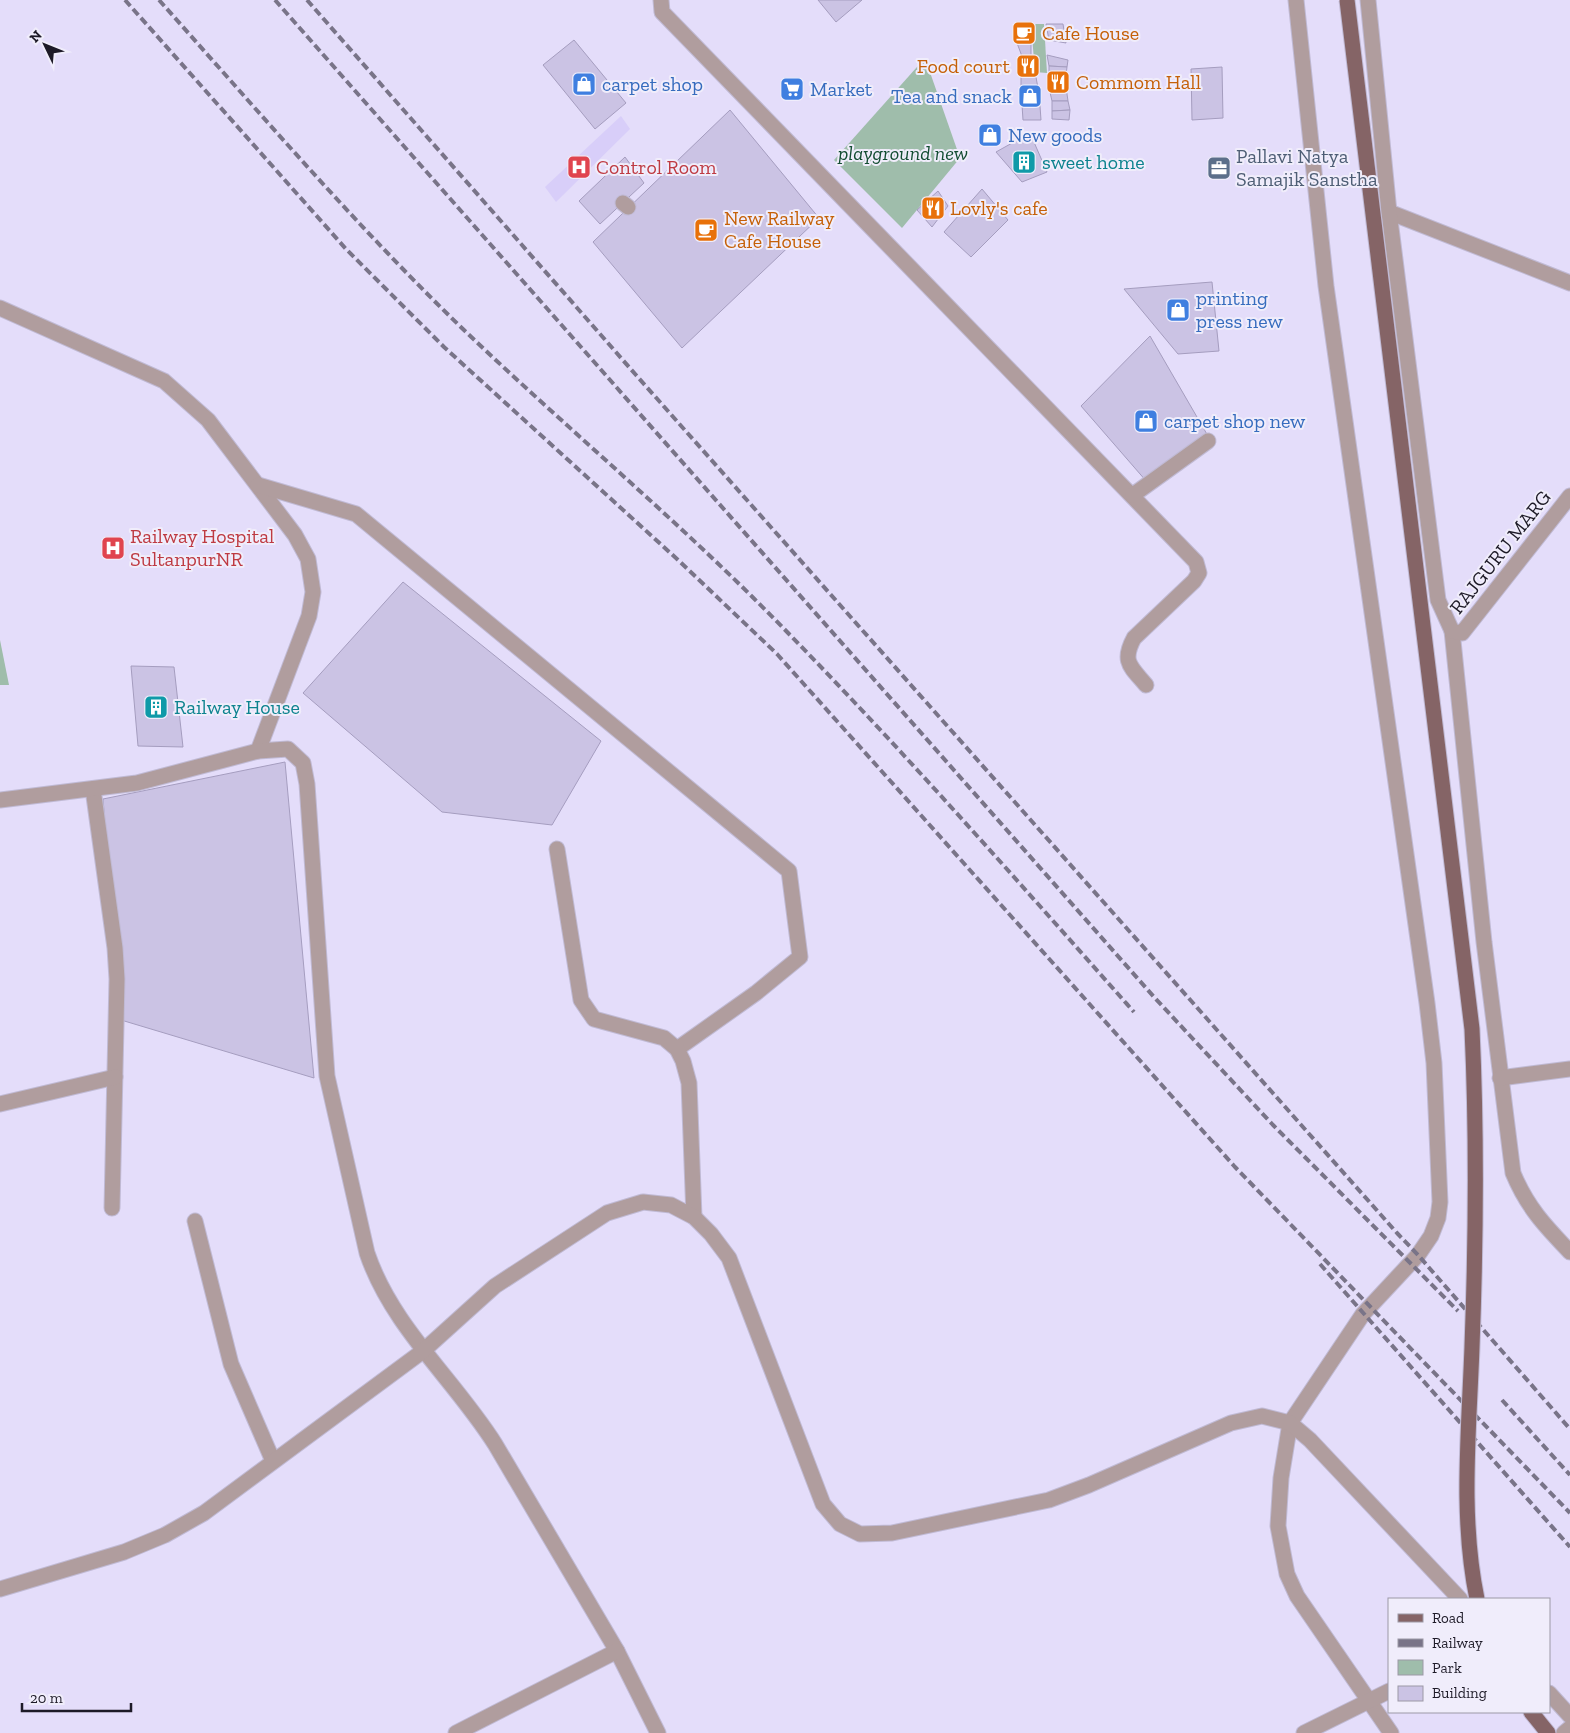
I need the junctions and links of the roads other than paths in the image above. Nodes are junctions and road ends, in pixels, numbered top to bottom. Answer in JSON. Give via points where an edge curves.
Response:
{"nodes":[{"id":1,"x":662,"y":0,"type":"edge"},
{"id":2,"x":1296,"y":0,"type":"edge"},
{"id":3,"x":1347,"y":0,"type":"edge"},
{"id":4,"x":1368,"y":0,"type":"edge"},
{"id":5,"x":1389,"y":212,"type":"junction"},
{"id":6,"x":1570,"y":283,"type":"edge"},
{"id":7,"x":0,"y":308,"type":"edge"},
{"id":8,"x":1208,"y":440,"type":"dead end"},
{"id":9,"x":258,"y":485,"type":"junction"},
{"id":10,"x":1132,"y":495,"type":"junction"},
{"id":11,"x":1570,"y":496,"type":"edge"},
{"id":12,"x":1457,"y":632,"type":"junction"},
{"id":13,"x":1146,"y":685,"type":"dead end"},
{"id":14,"x":258,"y":751,"type":"junction"},
{"id":15,"x":93,"y":790,"type":"junction"},
{"id":16,"x":0,"y":800,"type":"edge"},
{"id":17,"x":557,"y":849,"type":"dead end"},
{"id":18,"x":677,"y":1049,"type":"junction"},
{"id":19,"x":1570,"y":1069,"type":"edge"},
{"id":20,"x":115,"y":1077,"type":"junction"},
{"id":21,"x":1500,"y":1078,"type":"junction"},
{"id":22,"x":0,"y":1104,"type":"edge"},
{"id":23,"x":112,"y":1208,"type":"dead end"},
{"id":24,"x":694,"y":1217,"type":"junction"},
{"id":25,"x":195,"y":1221,"type":"dead end"},
{"id":26,"x":1570,"y":1252,"type":"edge"},
{"id":27,"x":423,"y":1351,"type":"junction"},
{"id":28,"x":1290,"y":1423,"type":"junction"},
{"id":29,"x":274,"y":1461,"type":"junction"},
{"id":30,"x":0,"y":1589,"type":"edge"},
{"id":31,"x":1459,"y":1598,"type":"edge"},
{"id":32,"x":1477,"y":1598,"type":"edge"},
{"id":33,"x":617,"y":1651,"type":"junction"},
{"id":34,"x":1388,"y":1691,"type":"edge"},
{"id":35,"x":1550,"y":1694,"type":"edge"},
{"id":36,"x":1368,"y":1701,"type":"junction"},
{"id":37,"x":1532,"y":1713,"type":"edge"},
{"id":38,"x":1570,"y":1716,"type":"edge"},
{"id":39,"x":1570,"y":1728,"type":"edge"},
{"id":40,"x":456,"y":1733,"type":"edge"},
{"id":41,"x":658,"y":1733,"type":"edge"},
{"id":42,"x":1304,"y":1733,"type":"edge"},
{"id":43,"x":1391,"y":1733,"type":"edge"},
{"id":44,"x":1548,"y":1733,"type":"edge"},
{"id":45,"x":1564,"y":1733,"type":"edge"}],
"edges":[{"from":1,"to":10,"type":"street","via":[[662,12]]},
{"from":2,"to":28,"type":"street","via":[[1326,286],[1428,1003],[1440,1202],[1431,1236],[1363,1314]]},
{"from":3,"to":32,"type":"main road","bridge":true,"via":[[1472,1029],[1476,1221],[1467,1498],[1470,1565]]},
{"from":4,"to":5,"type":"street"},
{"from":5,"to":6,"type":"street"},
{"from":5,"to":12,"type":"street","via":[[1438,600]]},
{"from":7,"to":9,"type":"street","via":[[164,381],[208,420]]},
{"from":8,"to":10,"type":"street"},
{"from":9,"to":14,"type":"street","via":[[308,558],[313,592],[309,616]]},
{"from":9,"to":18,"type":"street","via":[[356,514],[789,871],[800,957]]},
{"from":10,"to":13,"type":"street","via":[[1196,562],[1199,573],[1134,638],[1127,650],[1128,662]]},
{"from":11,"to":12,"type":"street","name":"RAJGURU MARG"},
{"from":12,"to":21,"type":"street"},
{"from":14,"to":15,"type":"street"},
{"from":14,"to":27,"type":"street","via":[[288,749],[302,763],[307,784],[327,1076],[374,1275]]},
{"from":15,"to":16,"type":"street"},
{"from":15,"to":20,"type":"street","via":[[115,948]]},
{"from":17,"to":18,"type":"street","via":[[581,1000],[594,1019],[664,1038]]},
{"from":18,"to":24,"type":"street","via":[[689,1083]]},
{"from":19,"to":21,"type":"street"},
{"from":20,"to":22,"type":"street"},
{"from":20,"to":23,"type":"street"},
{"from":21,"to":26,"type":"street","via":[[1513,1173],[1521,1193],[1537,1218]]},
{"from":24,"to":27,"type":"street","via":[[670,1205],[644,1202],[607,1213],[495,1286]]},
{"from":24,"to":28,"type":"street","via":[[729,1258],[823,1504],[840,1524],[860,1534],[892,1533],[1049,1500],[1230,1423],[1262,1416]]},
{"from":25,"to":29,"type":"street","via":[[230,1364]]},
{"from":27,"to":29,"type":"street"},
{"from":27,"to":33,"type":"street","via":[[483,1425]]},
{"from":28,"to":31,"type":"street","via":[[1310,1440]]},
{"from":28,"to":36,"type":"street","via":[[1281,1478],[1278,1526],[1287,1574],[1298,1596]]},
{"from":29,"to":30,"type":"street","via":[[204,1513],[165,1535],[124,1552]]},
{"from":33,"to":40,"type":"street"},
{"from":33,"to":41,"type":"street"},
{"from":34,"to":36,"type":"street"},
{"from":35,"to":38,"type":"street"},
{"from":36,"to":42,"type":"street"},
{"from":36,"to":43,"type":"street"},
{"from":37,"to":44,"type":"main road"},
{"from":39,"to":45,"type":"street"}]}
